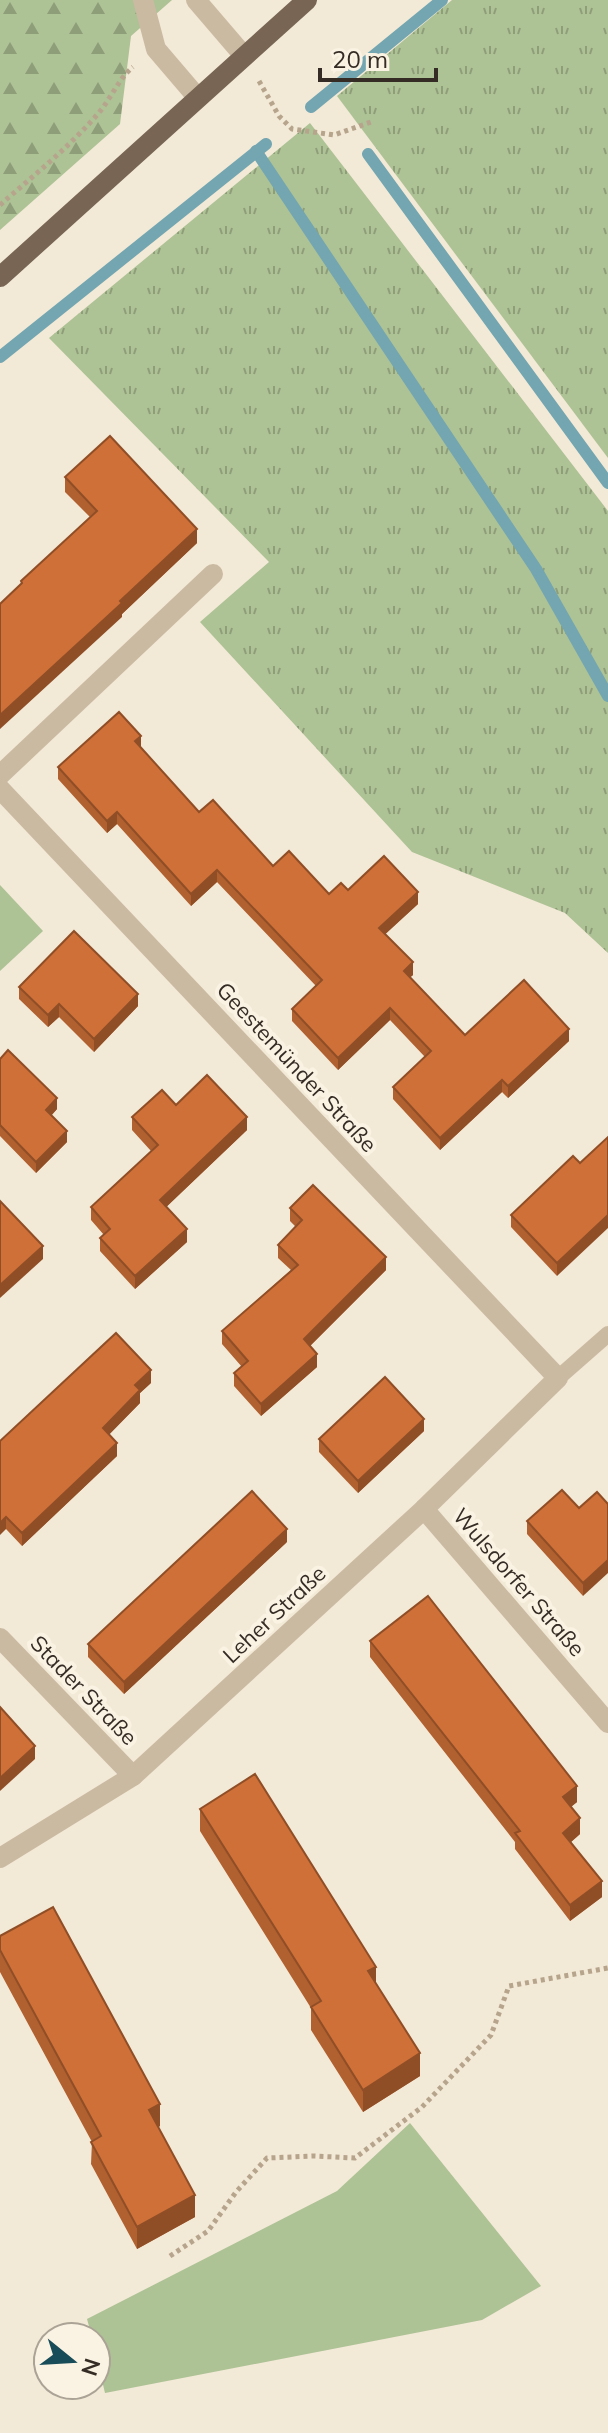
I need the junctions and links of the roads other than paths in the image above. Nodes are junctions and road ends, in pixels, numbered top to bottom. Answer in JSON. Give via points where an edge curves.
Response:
{"nodes":[{"id":1,"x":143,"y":0,"type":"edge"},
{"id":2,"x":196,"y":0,"type":"edge"},
{"id":3,"x":307,"y":0,"type":"edge"},
{"id":4,"x":244,"y":56,"type":"junction"},
{"id":5,"x":197,"y":97,"type":"junction"},
{"id":6,"x":0,"y":277,"type":"edge"},
{"id":7,"x":213,"y":574,"type":"dead end"},
{"id":8,"x":0,"y":775,"type":"edge"},
{"id":9,"x":0,"y":789,"type":"edge"},
{"id":10,"x":608,"y":1334,"type":"edge"},
{"id":11,"x":558,"y":1378,"type":"junction"},
{"id":12,"x":424,"y":1509,"type":"junction"},
{"id":13,"x":0,"y":1638,"type":"edge"},
{"id":14,"x":608,"y":1723,"type":"edge"},
{"id":15,"x":133,"y":1776,"type":"junction"},
{"id":16,"x":0,"y":1858,"type":"edge"}],
"edges":[{"from":1,"to":5,"type":"street","via":[[156,49]]},
{"from":2,"to":4,"type":"street"},
{"from":3,"to":4,"type":"main road"},
{"from":4,"to":5,"type":"main road"},
{"from":5,"to":6,"type":"main road"},
{"from":7,"to":8,"type":"street"},
{"from":9,"to":11,"type":"street","name":"Geestemünder Straße"},
{"from":10,"to":11,"type":"lane"},
{"from":11,"to":12,"type":"street","name":"Leher Straße"},
{"from":12,"to":14,"type":"street","name":"Wulsdorfer Straße"},
{"from":12,"to":15,"type":"street","name":"Leher Straße"},
{"from":13,"to":15,"type":"street","name":"Stader Straße"},
{"from":15,"to":16,"type":"street","name":"Leher Straße"}]}
